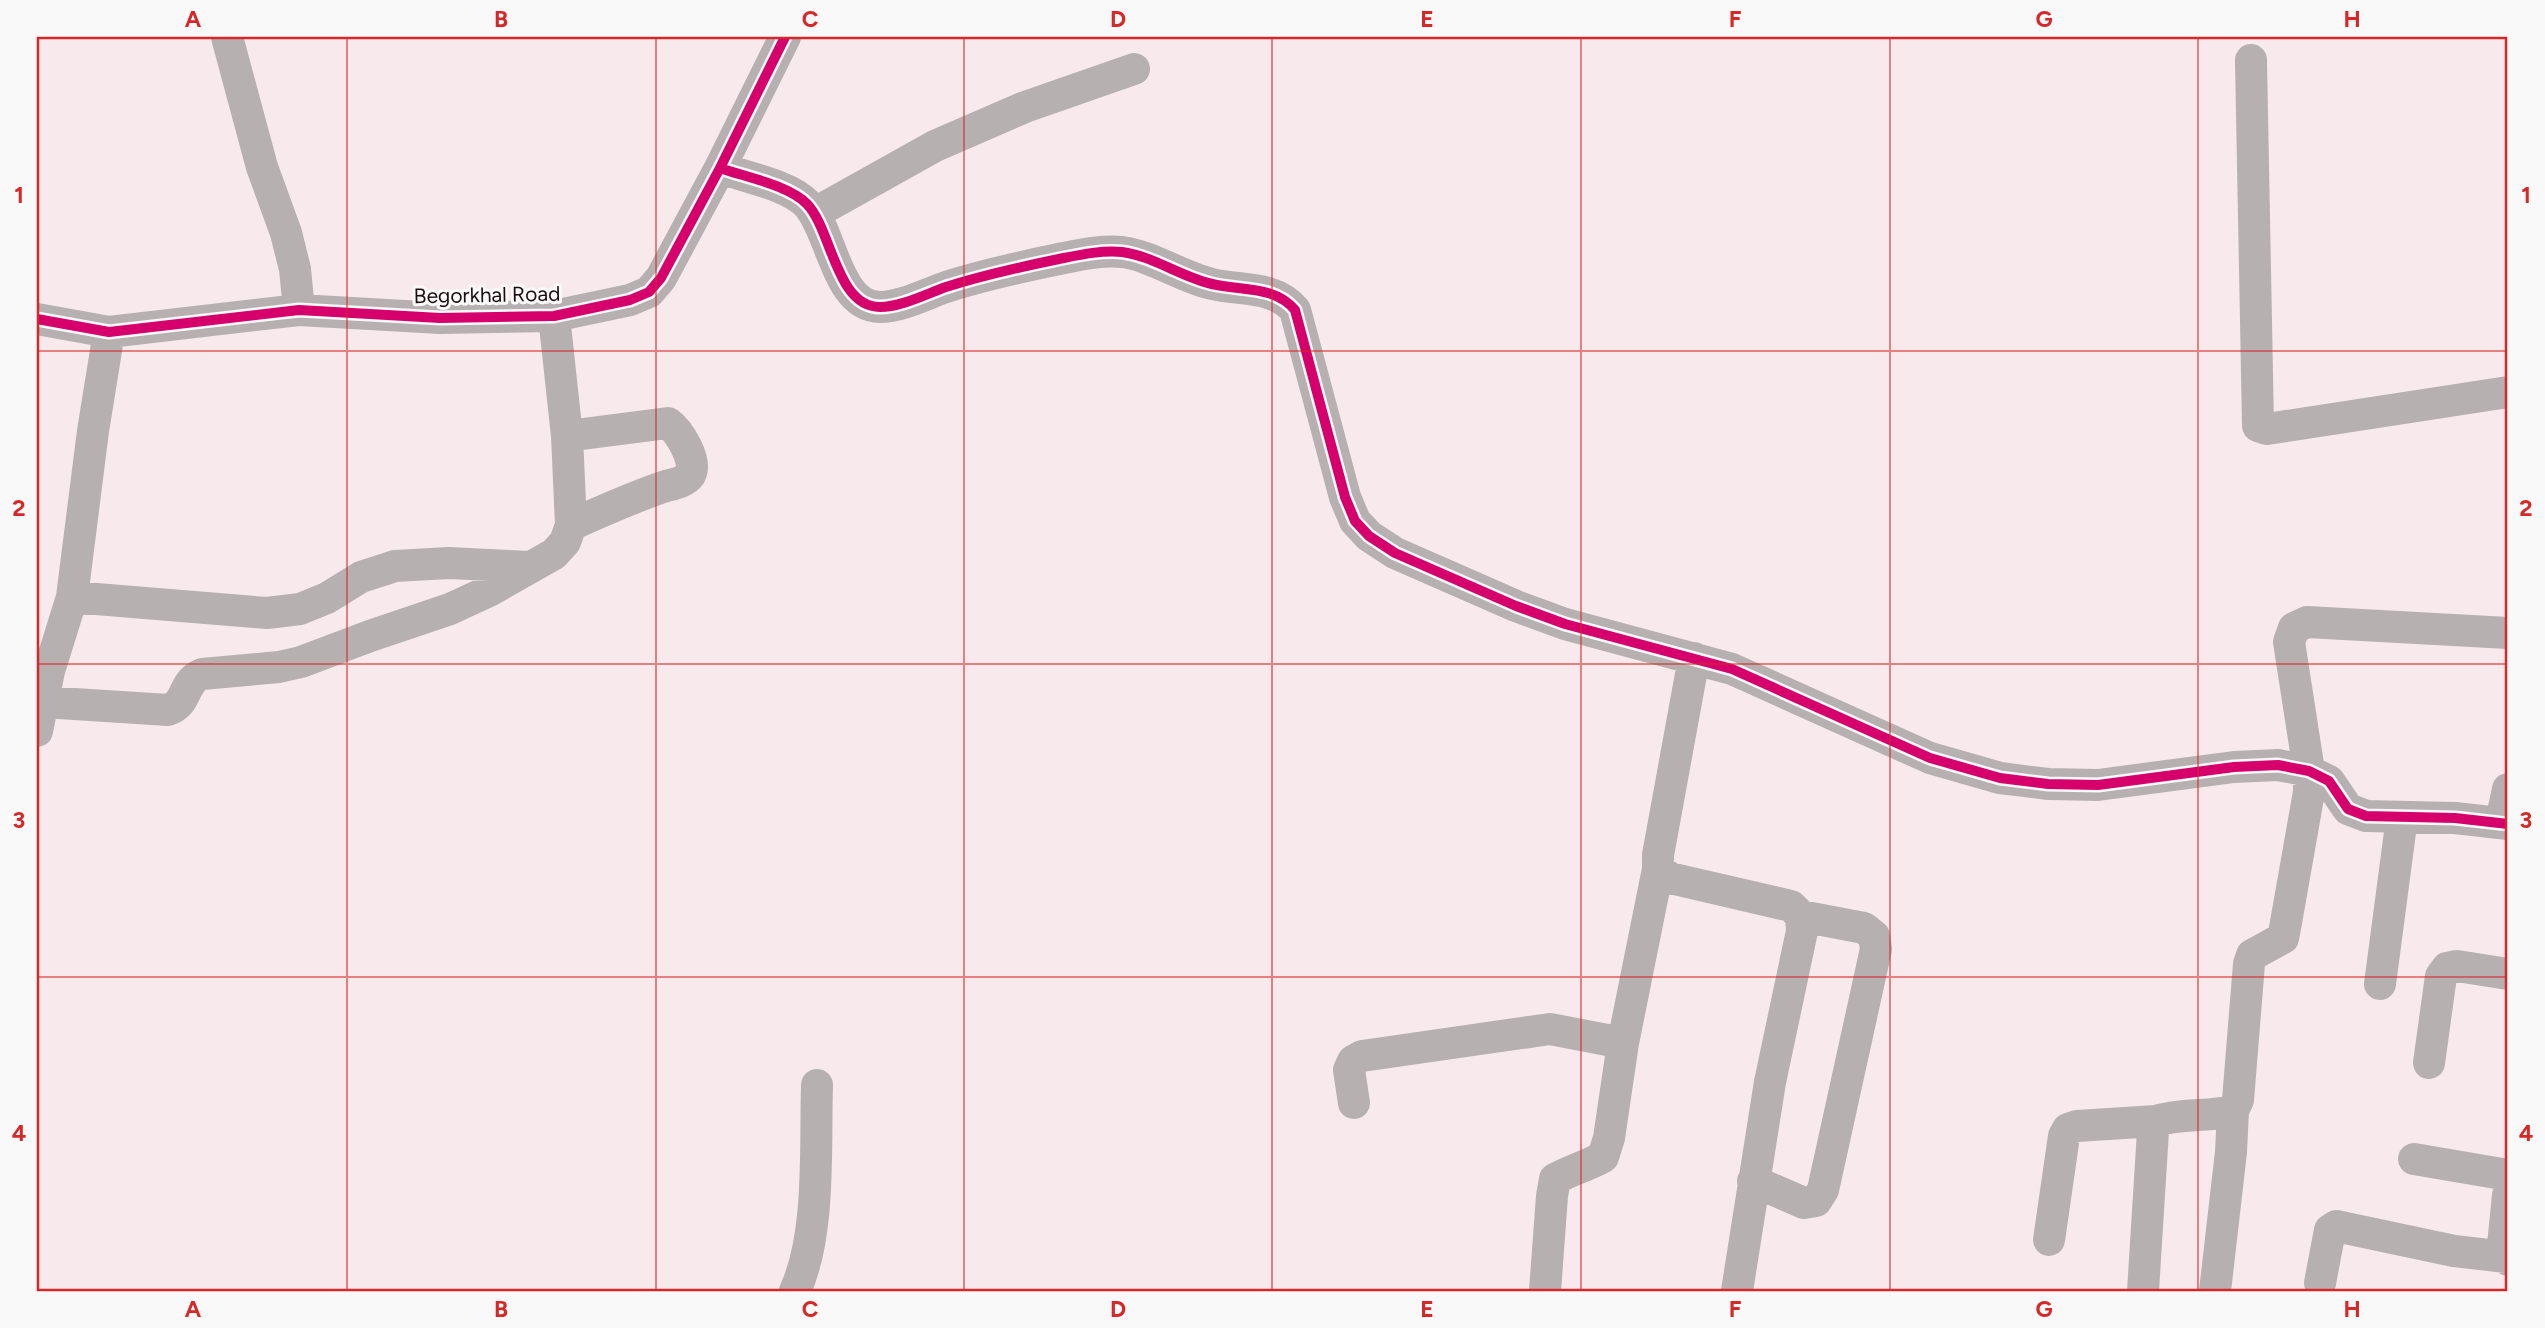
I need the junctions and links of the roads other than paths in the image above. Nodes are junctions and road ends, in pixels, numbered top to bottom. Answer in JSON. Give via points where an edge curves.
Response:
{"nodes":[{"id":1,"x":227,"y":37,"type":"edge"},
{"id":2,"x":785,"y":37,"type":"edge"},
{"id":3,"x":2252,"y":60,"type":"dead end"},
{"id":4,"x":1134,"y":69,"type":"dead end"},
{"id":5,"x":720,"y":168,"type":"junction"},
{"id":6,"x":815,"y":213,"type":"junction"},
{"id":7,"x":299,"y":310,"type":"junction"},
{"id":8,"x":554,"y":316,"type":"junction"},
{"id":9,"x":37,"y":319,"type":"edge"},
{"id":10,"x":109,"y":332,"type":"junction"},
{"id":11,"x":2508,"y":391,"type":"edge"},
{"id":12,"x":567,"y":436,"type":"junction"},
{"id":13,"x":571,"y":525,"type":"junction"},
{"id":14,"x":530,"y":567,"type":"junction"},
{"id":15,"x":72,"y":597,"type":"junction"},
{"id":16,"x":2508,"y":633,"type":"edge"},
{"id":17,"x":1694,"y":658,"type":"junction"},
{"id":18,"x":40,"y":717,"type":"edge"},
{"id":19,"x":2309,"y":771,"type":"junction"},
{"id":20,"x":2508,"y":789,"type":"edge"},
{"id":21,"x":2402,"y":817,"type":"junction"},
{"id":22,"x":2504,"y":823,"type":"edge"},
{"id":23,"x":1658,"y":869,"type":"junction"},
{"id":24,"x":1801,"y":916,"type":"junction"},
{"id":25,"x":2508,"y":974,"type":"edge"},
{"id":26,"x":2380,"y":984,"type":"dead end"},
{"id":27,"x":1623,"y":1043,"type":"junction"},
{"id":28,"x":2429,"y":1063,"type":"dead end"},
{"id":29,"x":817,"y":1085,"type":"dead end"},
{"id":30,"x":1354,"y":1103,"type":"dead end"},
{"id":31,"x":2233,"y":1111,"type":"junction"},
{"id":32,"x":2156,"y":1121,"type":"junction"},
{"id":33,"x":2414,"y":1159,"type":"dead end"},
{"id":34,"x":2508,"y":1175,"type":"edge"},
{"id":35,"x":1753,"y":1181,"type":"junction"},
{"id":36,"x":2508,"y":1195,"type":"edge"},
{"id":37,"x":2049,"y":1240,"type":"dead end"},
{"id":38,"x":2507,"y":1259,"type":"edge"},
{"id":39,"x":2320,"y":1283,"type":"dead end"},
{"id":40,"x":794,"y":1291,"type":"edge"},
{"id":41,"x":1545,"y":1291,"type":"edge"},
{"id":42,"x":1737,"y":1291,"type":"edge"},
{"id":43,"x":2143,"y":1291,"type":"edge"},
{"id":44,"x":2215,"y":1291,"type":"edge"}],
"edges":[{"from":1,"to":7,"type":"street","via":[[262,167],[286,233]]},
{"from":2,"to":5,"type":"street","name":"Begorkhal Road"},
{"from":3,"to":11,"type":"street","via":[[2258,426],[2267,429]]},
{"from":4,"to":6,"type":"street","via":[[1025,107],[934,146]]},
{"from":5,"to":6,"type":"street","via":[[792,193]]},
{"from":5,"to":8,"type":"street","name":"Begorkhal Road","via":[[649,292]]},
{"from":6,"to":17,"type":"street","via":[[848,288],[866,304],[880,307],[986,274],[1122,252],[1204,282],[1275,293],[1295,310],[1345,497],[1355,521],[1368,536],[1395,553],[1565,624]]},
{"from":7,"to":8,"type":"street","name":"Begorkhal Road","via":[[440,318]]},
{"from":7,"to":10,"type":"street","name":"Begorkhal Road"},
{"from":8,"to":12,"type":"street"},
{"from":9,"to":10,"type":"street","name":"Begorkhal Road"},
{"from":10,"to":15,"type":"street"},
{"from":12,"to":13,"type":"street"},
{"from":12,"to":13,"type":"street","via":[[668,423],[678,431],[692,464],[682,481]]},
{"from":13,"to":14,"type":"street","via":[[554,554]]},
{"from":14,"to":15,"type":"street","via":[[395,566],[361,577],[300,610],[267,613]]},
{"from":14,"to":18,"type":"street","via":[[450,609],[301,662],[201,674],[193,678],[176,708]]},
{"from":15,"to":18,"type":"street"},
{"from":16,"to":19,"type":"street","via":[[2307,622],[2294,628],[2288,642]]},
{"from":17,"to":19,"type":"street","via":[[1732,669],[1930,758],[2000,778],[2098,785],[2234,767],[2278,765]]},
{"from":17,"to":23,"type":"street"},
{"from":19,"to":21,"type":"street","via":[[2329,781],[2348,809],[2366,816]]},
{"from":19,"to":31,"type":"street","via":[[2283,938],[2252,955],[2249,964],[2238,1100]]},
{"from":20,"to":22,"type":"street"},
{"from":21,"to":22,"type":"street"},
{"from":21,"to":26,"type":"street"},
{"from":23,"to":24,"type":"street","via":[[1670,878],[1791,906]]},
{"from":23,"to":27,"type":"street"},
{"from":24,"to":35,"type":"street","via":[[1802,931]]},
{"from":24,"to":35,"type":"street","via":[[1864,928],[1874,936],[1876,949],[1824,1190],[1816,1201],[1804,1203]]},
{"from":25,"to":28,"type":"street","via":[[2447,968],[2441,976]]},
{"from":27,"to":30,"type":"street","via":[[1550,1030],[1362,1056],[1349,1070]]},
{"from":27,"to":41,"type":"street","via":[[1603,1157],[1555,1179]]},
{"from":29,"to":40,"type":"street","via":[[810,1231]]},
{"from":31,"to":32,"type":"street"},
{"from":31,"to":44,"type":"street"},
{"from":32,"to":37,"type":"street","via":[[2068,1129]]},
{"from":32,"to":43,"type":"street"},
{"from":33,"to":34,"type":"street"},
{"from":35,"to":42,"type":"street"},
{"from":36,"to":38,"type":"street","via":[[2503,1245]]},
{"from":38,"to":39,"type":"street","via":[[2336,1226],[2330,1230]]}]}
